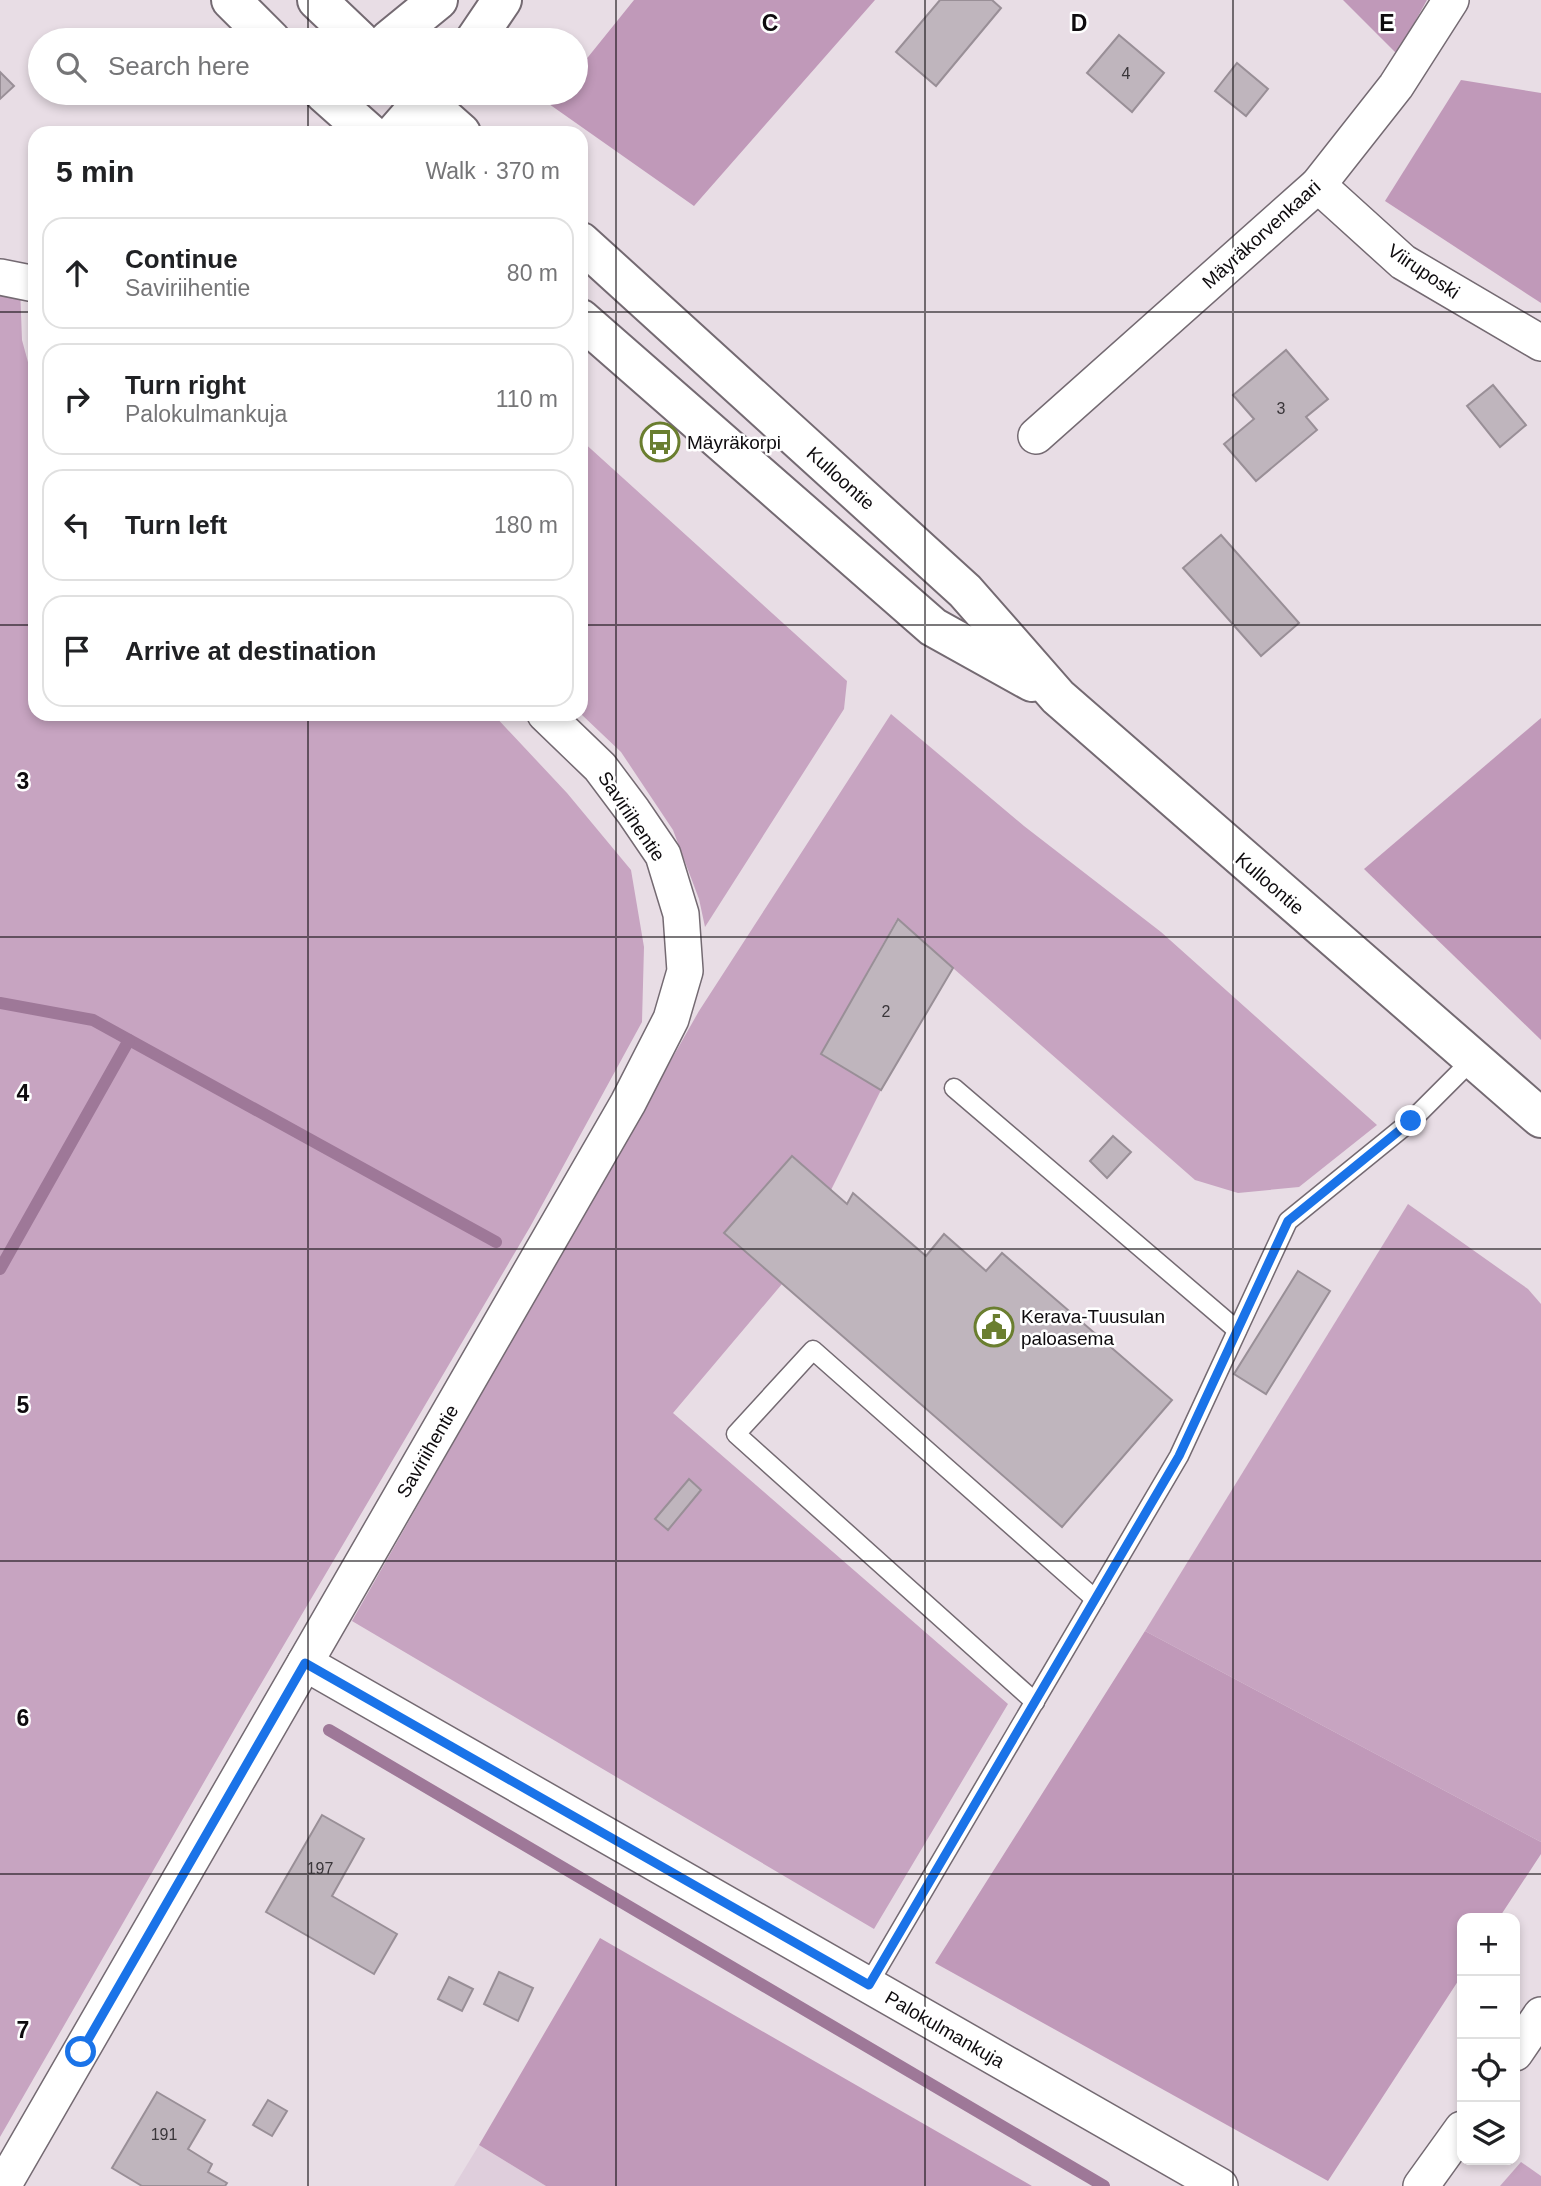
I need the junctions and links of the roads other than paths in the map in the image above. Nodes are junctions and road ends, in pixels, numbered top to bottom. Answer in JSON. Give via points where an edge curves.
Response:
{"nodes":[{"id":1,"x":231,"y":0,"type":"edge"},
{"id":2,"x":317,"y":0,"type":"edge"},
{"id":3,"x":438,"y":0,"type":"edge"},
{"id":4,"x":502,"y":0,"type":"edge"},
{"id":5,"x":1451,"y":0,"type":"edge"},
{"id":6,"x":259,"y":28,"type":"edge"},
{"id":7,"x":346,"y":28,"type":"edge"},
{"id":8,"x":404,"y":28,"type":"edge"},
{"id":9,"x":483,"y":28,"type":"edge"},
{"id":10,"x":342,"y":105,"type":"edge"},
{"id":11,"x":416,"y":105,"type":"edge"},
{"id":12,"x":434,"y":105,"type":"edge"},
{"id":13,"x":362,"y":126,"type":"edge"},
{"id":14,"x":400,"y":126,"type":"edge"},
{"id":15,"x":454,"y":126,"type":"edge"},
{"id":16,"x":1318,"y":185,"type":"junction"},
{"id":17,"x":588,"y":248,"type":"edge"},
{"id":18,"x":0,"y":276,"type":"edge"},
{"id":19,"x":28,"y":282,"type":"edge"},
{"id":20,"x":588,"y":325,"type":"edge"},
{"id":21,"x":1541,"y":343,"type":"edge"},
{"id":22,"x":1036,"y":436,"type":"dead end"},
{"id":23,"x":1058,"y":697,"type":"junction"},
{"id":24,"x":552,"y":721,"type":"edge"},
{"id":25,"x":1477,"y":1065,"type":"junction"},
{"id":26,"x":954,"y":1087,"type":"dead end"},
{"id":27,"x":1541,"y":1118,"type":"edge"},
{"id":28,"x":1541,"y":1144,"type":"edge"},
{"id":29,"x":1237,"y":1331,"type":"junction"},
{"id":30,"x":1095,"y":1600,"type":"junction"},
{"id":31,"x":305,"y":1663,"type":"junction"},
{"id":32,"x":1035,"y":1702,"type":"junction"},
{"id":33,"x":869,"y":1985,"type":"junction"},
{"id":34,"x":1541,"y":2015,"type":"edge"},
{"id":35,"x":1520,"y":2046,"type":"edge"},
{"id":36,"x":1457,"y":2136,"type":"edge"},
{"id":37,"x":3,"y":2186,"type":"edge"},
{"id":38,"x":1220,"y":2186,"type":"edge"},
{"id":39,"x":1421,"y":2186,"type":"edge"}],
"edges":[{"from":1,"to":6,"type":"main road"},
{"from":2,"to":7,"type":"main road"},
{"from":3,"to":8,"type":"main road"},
{"from":4,"to":9,"type":"main road"},
{"from":5,"to":16,"type":"street","name":"Mäyräkorvenkaari","via":[[1396,86]]},
{"from":10,"to":13,"type":"main road"},
{"from":11,"to":14,"type":"main road"},
{"from":12,"to":15,"type":"main road"},
{"from":16,"to":21,"type":"street","name":"Viiruposki","via":[[1403,262]]},
{"from":16,"to":22,"type":"street","name":"Mäyräkorvenkaari"},
{"from":17,"to":23,"type":"main road","name":"Kulloontie","via":[[965,591]]},
{"from":18,"to":19,"type":"street"},
{"from":20,"to":23,"type":"main road","name":"Kulloontie","via":[[933,626]]},
{"from":23,"to":25,"type":"main road","name":"Kulloontie"},
{"from":24,"to":31,"type":"street","name":"Saviriihentie","via":[[600,767],[663,855],[681,914],[685,971],[671,1019],[628,1103]]},
{"from":25,"to":27,"type":"main road","name":"Kulloontie"},
{"from":25,"to":28,"type":"main road","name":"Kulloontie"},
{"from":25,"to":29,"type":"lane","via":[[1288,1221]]},
{"from":26,"to":29,"type":"lane"},
{"from":29,"to":30,"type":"lane","via":[[1179,1456]]},
{"from":30,"to":32,"type":"lane"},
{"from":30,"to":32,"type":"lane","via":[[813,1350],[736,1434]]},
{"from":31,"to":33,"type":"street","name":"Palokulmankuja"},
{"from":31,"to":37,"type":"street","name":"Saviriihentie"},
{"from":32,"to":33,"type":"lane"},
{"from":33,"to":38,"type":"street","name":"Palokulmankuja"},
{"from":34,"to":35,"type":"street"},
{"from":36,"to":39,"type":"street"}]}
